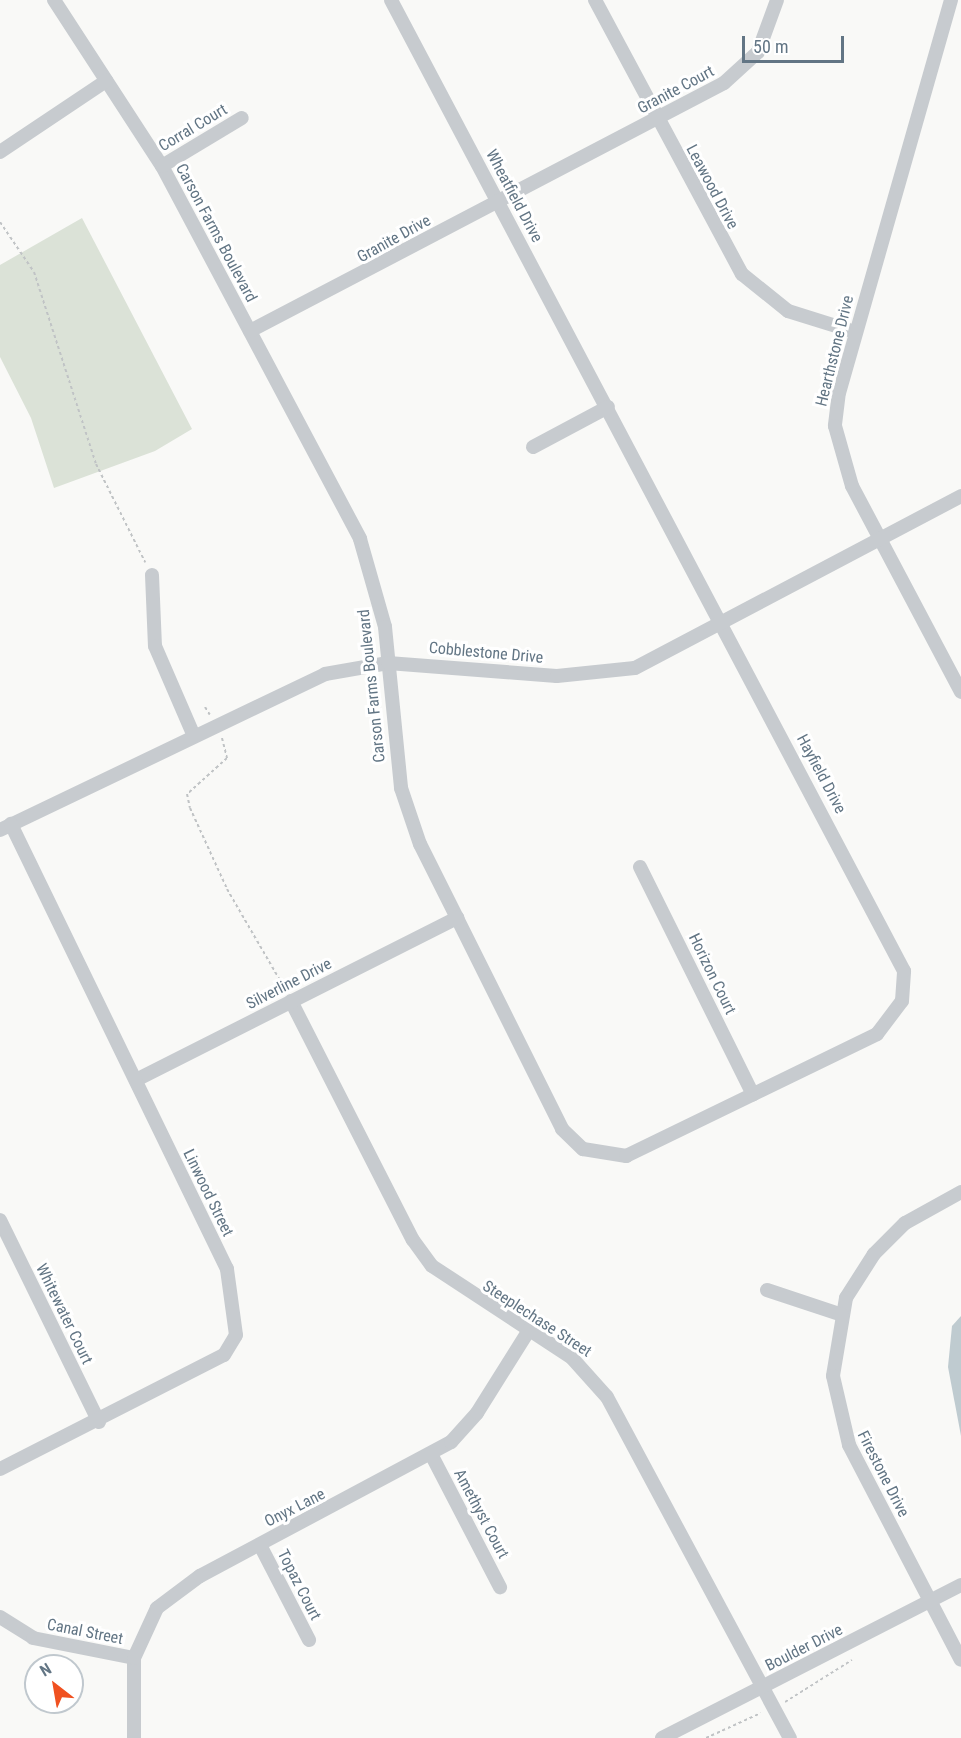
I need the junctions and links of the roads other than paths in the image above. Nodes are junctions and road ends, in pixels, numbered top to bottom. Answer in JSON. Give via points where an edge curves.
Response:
{"nodes":[{"id":1,"x":54,"y":0,"type":"edge"},
{"id":2,"x":391,"y":0,"type":"edge"},
{"id":3,"x":595,"y":0,"type":"edge"},
{"id":4,"x":777,"y":0,"type":"edge"},
{"id":5,"x":951,"y":0,"type":"edge"},
{"id":6,"x":106,"y":81,"type":"junction"},
{"id":7,"x":242,"y":118,"type":"dead end"},
{"id":8,"x":658,"y":119,"type":"junction"},
{"id":9,"x":0,"y":152,"type":"edge"},
{"id":10,"x":162,"y":166,"type":"junction"},
{"id":11,"x":552,"y":174,"type":"joint"},
{"id":12,"x":498,"y":202,"type":"junction"},
{"id":13,"x":249,"y":331,"type":"junction"},
{"id":14,"x":855,"y":332,"type":"junction"},
{"id":15,"x":608,"y":407,"type":"junction"},
{"id":16,"x":533,"y":447,"type":"dead end"},
{"id":17,"x":961,"y":496,"type":"edge"},
{"id":18,"x":881,"y":542,"type":"junction"},
{"id":19,"x":152,"y":575,"type":"road end"},
{"id":20,"x":724,"y":626,"type":"junction"},
{"id":21,"x":388,"y":663,"type":"junction"},
{"id":22,"x":961,"y":692,"type":"edge"},
{"id":23,"x":193,"y":734,"type":"junction"},
{"id":24,"x":5,"y":827,"type":"edge"},
{"id":25,"x":640,"y":867,"type":"dead end"},
{"id":26,"x":457,"y":918,"type":"junction"},
{"id":27,"x":291,"y":1001,"type":"junction"},
{"id":28,"x":136,"y":1080,"type":"junction"},
{"id":29,"x":753,"y":1095,"type":"junction"},
{"id":30,"x":961,"y":1192,"type":"edge"},
{"id":31,"x":0,"y":1220,"type":"edge"},
{"id":32,"x":767,"y":1290,"type":"dead end"},
{"id":33,"x":842,"y":1315,"type":"junction"},
{"id":34,"x":529,"y":1330,"type":"junction"},
{"id":35,"x":99,"y":1422,"type":"junction"},
{"id":36,"x":432,"y":1456,"type":"junction"},
{"id":37,"x":0,"y":1469,"type":"edge"},
{"id":38,"x":260,"y":1545,"type":"junction"},
{"id":39,"x":961,"y":1585,"type":"edge"},
{"id":40,"x":500,"y":1587,"type":"dead end"},
{"id":41,"x":930,"y":1602,"type":"junction"},
{"id":42,"x":0,"y":1617,"type":"edge"},
{"id":43,"x":309,"y":1640,"type":"dead end"},
{"id":44,"x":134,"y":1658,"type":"junction"},
{"id":45,"x":961,"y":1660,"type":"edge"},
{"id":46,"x":764,"y":1688,"type":"junction"},
{"id":47,"x":135,"y":1738,"type":"edge"},
{"id":48,"x":662,"y":1738,"type":"edge"},
{"id":49,"x":790,"y":1738,"type":"edge"}],
"edges":[{"from":1,"to":6,"type":"street","name":"Carson Farms Boulevard"},
{"from":2,"to":12,"type":"street","name":"Wheatfield Drive"},
{"from":3,"to":8,"type":"street","name":"Leawood Drive"},
{"from":4,"to":8,"type":"street","name":"Granite Court","via":[[766,38],[743,70]]},
{"from":5,"to":14,"type":"street","name":"Hearthstone Drive"},
{"from":6,"to":9,"type":"street"},
{"from":6,"to":10,"type":"street","name":"Carson Farms Boulevard"},
{"from":7,"to":10,"type":"street","name":"Corral Court"},
{"from":8,"to":11,"type":"street","name":"Granite Court"},
{"from":8,"to":14,"type":"street","name":"Leawood Drive","via":[[730,255],[754,287],[788,311]]},
{"from":10,"to":13,"type":"street","name":"Carson Farms Boulevard"},
{"from":11,"to":12,"type":"street","name":"Granite Drive"},
{"from":12,"to":13,"type":"street","name":"Granite Drive"},
{"from":12,"to":15,"type":"street","name":"Wheatfield Drive"},
{"from":13,"to":21,"type":"street","name":"Carson Farms Boulevard","via":[[360,539],[379,595]]},
{"from":14,"to":18,"type":"street","name":"Hearthstone Drive","via":[[836,403],[837,448]]},
{"from":15,"to":16,"type":"street"},
{"from":15,"to":20,"type":"street","name":"Hayfield Drive"},
{"from":17,"to":18,"type":"street","name":"Cobblestone Drive"},
{"from":18,"to":20,"type":"street","name":"Cobblestone Drive"},
{"from":18,"to":22,"type":"street","name":"Hearthstone Drive"},
{"from":19,"to":23,"type":"street","via":[[155,646]]},
{"from":20,"to":21,"type":"street","name":"Cobblestone Drive","via":[[663,657],[609,674],[556,676]]},
{"from":20,"to":29,"type":"street","name":"Hayfield Drive","via":[[904,971],[902,1001],[877,1034]]},
{"from":21,"to":23,"type":"street","name":"Cobblestone Drive","via":[[293,685]]},
{"from":21,"to":26,"type":"street","name":"Carson Farms Boulevard","via":[[401,788],[420,844]]},
{"from":23,"to":24,"type":"street","name":"Cobblestone Drive"},
{"from":24,"to":28,"type":"street","name":"Linwood Street"},
{"from":25,"to":29,"type":"street","name":"Horizon Court"},
{"from":26,"to":27,"type":"street","name":"Silverline Drive"},
{"from":26,"to":29,"type":"street","name":"Carson Farms Boulevard","via":[[562,1129],[583,1149],[626,1156]]},
{"from":27,"to":28,"type":"street","name":"Silverline Drive"},
{"from":27,"to":34,"type":"street","name":"Steeplechase Street","via":[[413,1240],[453,1284]]},
{"from":28,"to":35,"type":"street","name":"Linwood Street","via":[[227,1269],[236,1335],[224,1355]]},
{"from":30,"to":33,"type":"street","name":"Firestone Drive","via":[[889,1237],[855,1282]]},
{"from":31,"to":35,"type":"street","name":"Whitewater Court"},
{"from":32,"to":33,"type":"street"},
{"from":33,"to":41,"type":"street","name":"Firestone Drive","via":[[833,1376],[841,1424]]},
{"from":34,"to":36,"type":"street","name":"Onyx Lane","via":[[477,1413]]},
{"from":34,"to":46,"type":"street","name":"Steeplechase Street","via":[[572,1358],[607,1397]]},
{"from":35,"to":37,"type":"street","name":"Linwood Street"},
{"from":36,"to":38,"type":"street","name":"Onyx Lane"},
{"from":36,"to":40,"type":"street","name":"Amethyst Court"},
{"from":38,"to":43,"type":"street","name":"Topaz Court"},
{"from":38,"to":44,"type":"street","name":"Onyx Lane","via":[[200,1576],[157,1608]]},
{"from":39,"to":41,"type":"street","name":"Boulder Drive"},
{"from":41,"to":45,"type":"street","name":"Firestone Drive"},
{"from":41,"to":46,"type":"street","name":"Boulder Drive"},
{"from":42,"to":44,"type":"street","name":"Canal Street","via":[[33,1638]]},
{"from":44,"to":47,"type":"street","name":"Onyx Lane"},
{"from":46,"to":48,"type":"street","name":"Boulder Drive"},
{"from":46,"to":49,"type":"street","name":"Steeplechase Street"}]}
